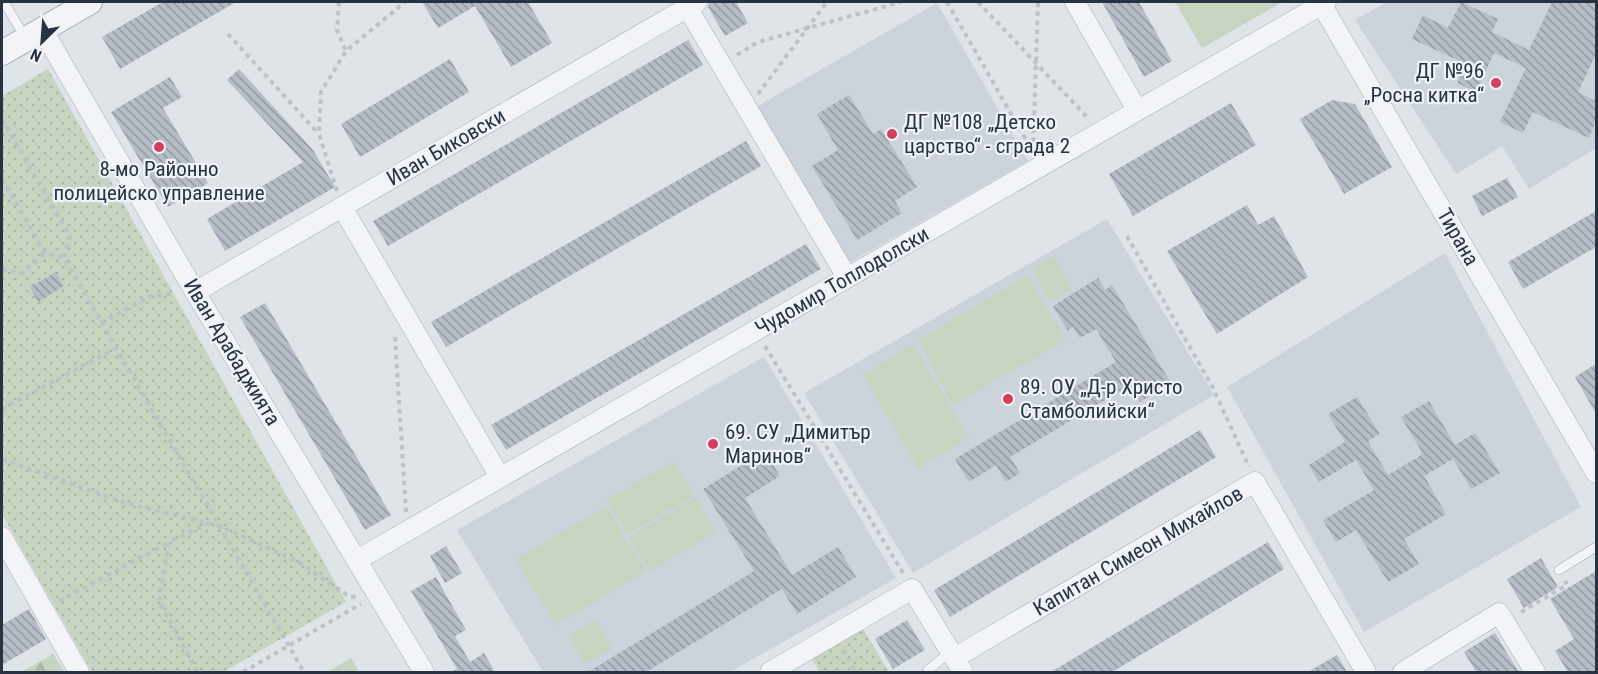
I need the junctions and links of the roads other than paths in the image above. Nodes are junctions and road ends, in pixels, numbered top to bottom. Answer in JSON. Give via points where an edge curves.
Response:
{"nodes":[{"id":1,"x":3,"y":2,"type":"edge"},
{"id":2,"x":90,"y":2,"type":"edge"},
{"id":3,"x":1075,"y":2,"type":"edge"},
{"id":4,"x":1322,"y":2,"type":"edge"},
{"id":5,"x":692,"y":4,"type":"edge"},
{"id":6,"x":34,"y":34,"type":"junction"},
{"id":7,"x":2,"y":53,"type":"edge"},
{"id":8,"x":1137,"y":110,"type":"junction"},
{"id":9,"x":342,"y":207,"type":"junction"},
{"id":10,"x":847,"y":278,"type":"junction"},
{"id":11,"x":195,"y":292,"type":"junction"},
{"id":12,"x":1596,"y":473,"type":"edge"},
{"id":13,"x":500,"y":477,"type":"junction"},
{"id":14,"x":2,"y":537,"type":"edge"},
{"id":15,"x":1596,"y":548,"type":"edge"},
{"id":16,"x":357,"y":560,"type":"junction"},
{"id":17,"x":1559,"y":570,"type":"road end"},
{"id":18,"x":956,"y":661,"type":"edge"},
{"id":19,"x":80,"y":672,"type":"edge"},
{"id":20,"x":424,"y":672,"type":"edge"},
{"id":21,"x":770,"y":672,"type":"edge"},
{"id":22,"x":927,"y":672,"type":"edge"},
{"id":23,"x":1366,"y":672,"type":"edge"},
{"id":24,"x":1403,"y":672,"type":"edge"},
{"id":25,"x":1535,"y":672,"type":"edge"}],
"edges":[{"from":1,"to":6,"type":"lane"},
{"from":2,"to":6,"type":"street"},
{"from":3,"to":8,"type":"street"},
{"from":4,"to":8,"type":"street","name":"Чудомир Топлодолски"},
{"from":4,"to":12,"type":"street","name":"Тирана"},
{"from":5,"to":9,"type":"street","name":"Иван Биковски"},
{"from":5,"to":10,"type":"street","via":[[721,64]]},
{"from":6,"to":7,"type":"street"},
{"from":6,"to":11,"type":"street","name":"Иван Арабаджията"},
{"from":8,"to":10,"type":"street","name":"Чудомир Топлодолски","via":[[1101,131],[1037,159]]},
{"from":9,"to":11,"type":"street","name":"Иван Биковски"},
{"from":9,"to":13,"type":"street"},
{"from":10,"to":13,"type":"street","name":"Чудомир Топлодолски"},
{"from":11,"to":16,"type":"street","name":"Иван Арабаджията"},
{"from":13,"to":16,"type":"street","name":"Чудомир Топлодолски"},
{"from":14,"to":19,"type":"street"},
{"from":15,"to":17,"type":"lane"},
{"from":16,"to":20,"type":"street","name":"Иван Арабаджията"},
{"from":18,"to":21,"type":"street","via":[[912,589]]},
{"from":18,"to":22,"type":"lane"},
{"from":18,"to":23,"type":"street","name":"Капитан Симеон Михайлов","via":[[1255,482]]},
{"from":24,"to":25,"type":"street","via":[[1499,613]]}]}
